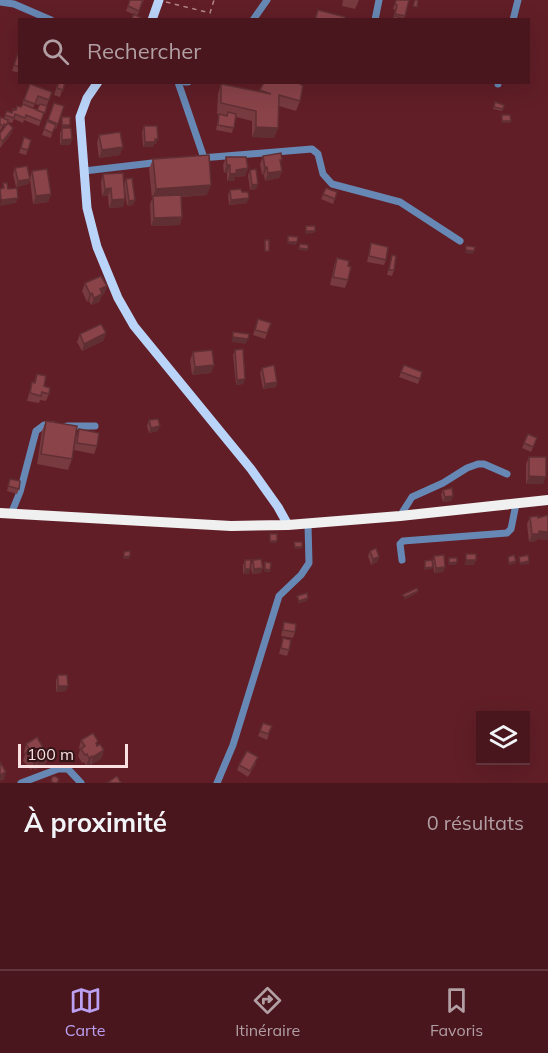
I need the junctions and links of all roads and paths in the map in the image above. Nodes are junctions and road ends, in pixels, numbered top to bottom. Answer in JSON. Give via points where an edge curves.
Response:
{"nodes":[{"id":1,"x":159,"y":0,"type":"edge"},
{"id":2,"x":214,"y":0,"type":"edge"},
{"id":3,"x":267,"y":0,"type":"edge"},
{"id":4,"x":379,"y":0,"type":"edge"},
{"id":5,"x":518,"y":0,"type":"edge"},
{"id":6,"x":0,"y":2,"type":"edge"},
{"id":7,"x":46,"y":18,"type":"edge"},
{"id":8,"x":153,"y":18,"type":"edge"},
{"id":9,"x":254,"y":18,"type":"edge"},
{"id":10,"x":375,"y":18,"type":"edge"},
{"id":11,"x":514,"y":18,"type":"edge"},
{"id":12,"x":97,"y":84,"type":"edge"},
{"id":13,"x":179,"y":84,"type":"edge"},
{"id":14,"x":204,"y":158,"type":"junction"},
{"id":15,"x":193,"y":159,"type":"edge"},
{"id":16,"x":171,"y":161,"type":"edge"},
{"id":17,"x":84,"y":171,"type":"junction"},
{"id":18,"x":460,"y":241,"type":"dead end"},
{"id":19,"x":95,"y":426,"type":"dead end"},
{"id":20,"x":507,"y":474,"type":"dead end"},
{"id":21,"x":548,"y":500,"type":"edge"},
{"id":22,"x":516,"y":504,"type":"junction"},
{"id":23,"x":6,"y":514,"type":"edge"},
{"id":24,"x":400,"y":516,"type":"junction"},
{"id":25,"x":308,"y":524,"type":"junction"},
{"id":26,"x":288,"y":525,"type":"junction"},
{"id":27,"x":402,"y":560,"type":"dead end"},
{"id":28,"x":21,"y":783,"type":"edge"},
{"id":29,"x":81,"y":783,"type":"edge"},
{"id":30,"x":217,"y":783,"type":"edge"}],
"edges":[{"from":1,"to":2,"type":"path","via":[[210,13]]},
{"from":1,"to":8,"type":"main road"},
{"from":3,"to":9,"type":"street"},
{"from":4,"to":10,"type":"street"},
{"from":5,"to":11,"type":"street"},
{"from":6,"to":7,"type":"street"},
{"from":12,"to":17,"type":"main road","via":[[80,117]]},
{"from":13,"to":14,"type":"street"},
{"from":14,"to":15,"type":"street"},
{"from":14,"to":18,"type":"street","via":[[312,149],[332,184],[400,202]]},
{"from":16,"to":17,"type":"street"},
{"from":17,"to":26,"type":"main road","via":[[90,226],[124,312],[251,469]]},
{"from":19,"to":23,"type":"street","via":[[44,425],[36,431],[22,486]]},
{"from":20,"to":24,"type":"street","via":[[484,464],[467,468],[412,497]]},
{"from":21,"to":22,"type":"highway"},
{"from":22,"to":24,"type":"highway"},
{"from":22,"to":27,"type":"street","via":[[507,533],[403,541]]},
{"from":23,"to":26,"type":"highway","via":[[231,526]]},
{"from":24,"to":25,"type":"highway"},
{"from":25,"to":26,"type":"highway"},
{"from":25,"to":30,"type":"street","via":[[309,563],[279,596],[255,679]]},
{"from":28,"to":29,"type":"street","via":[[68,769]]}]}
